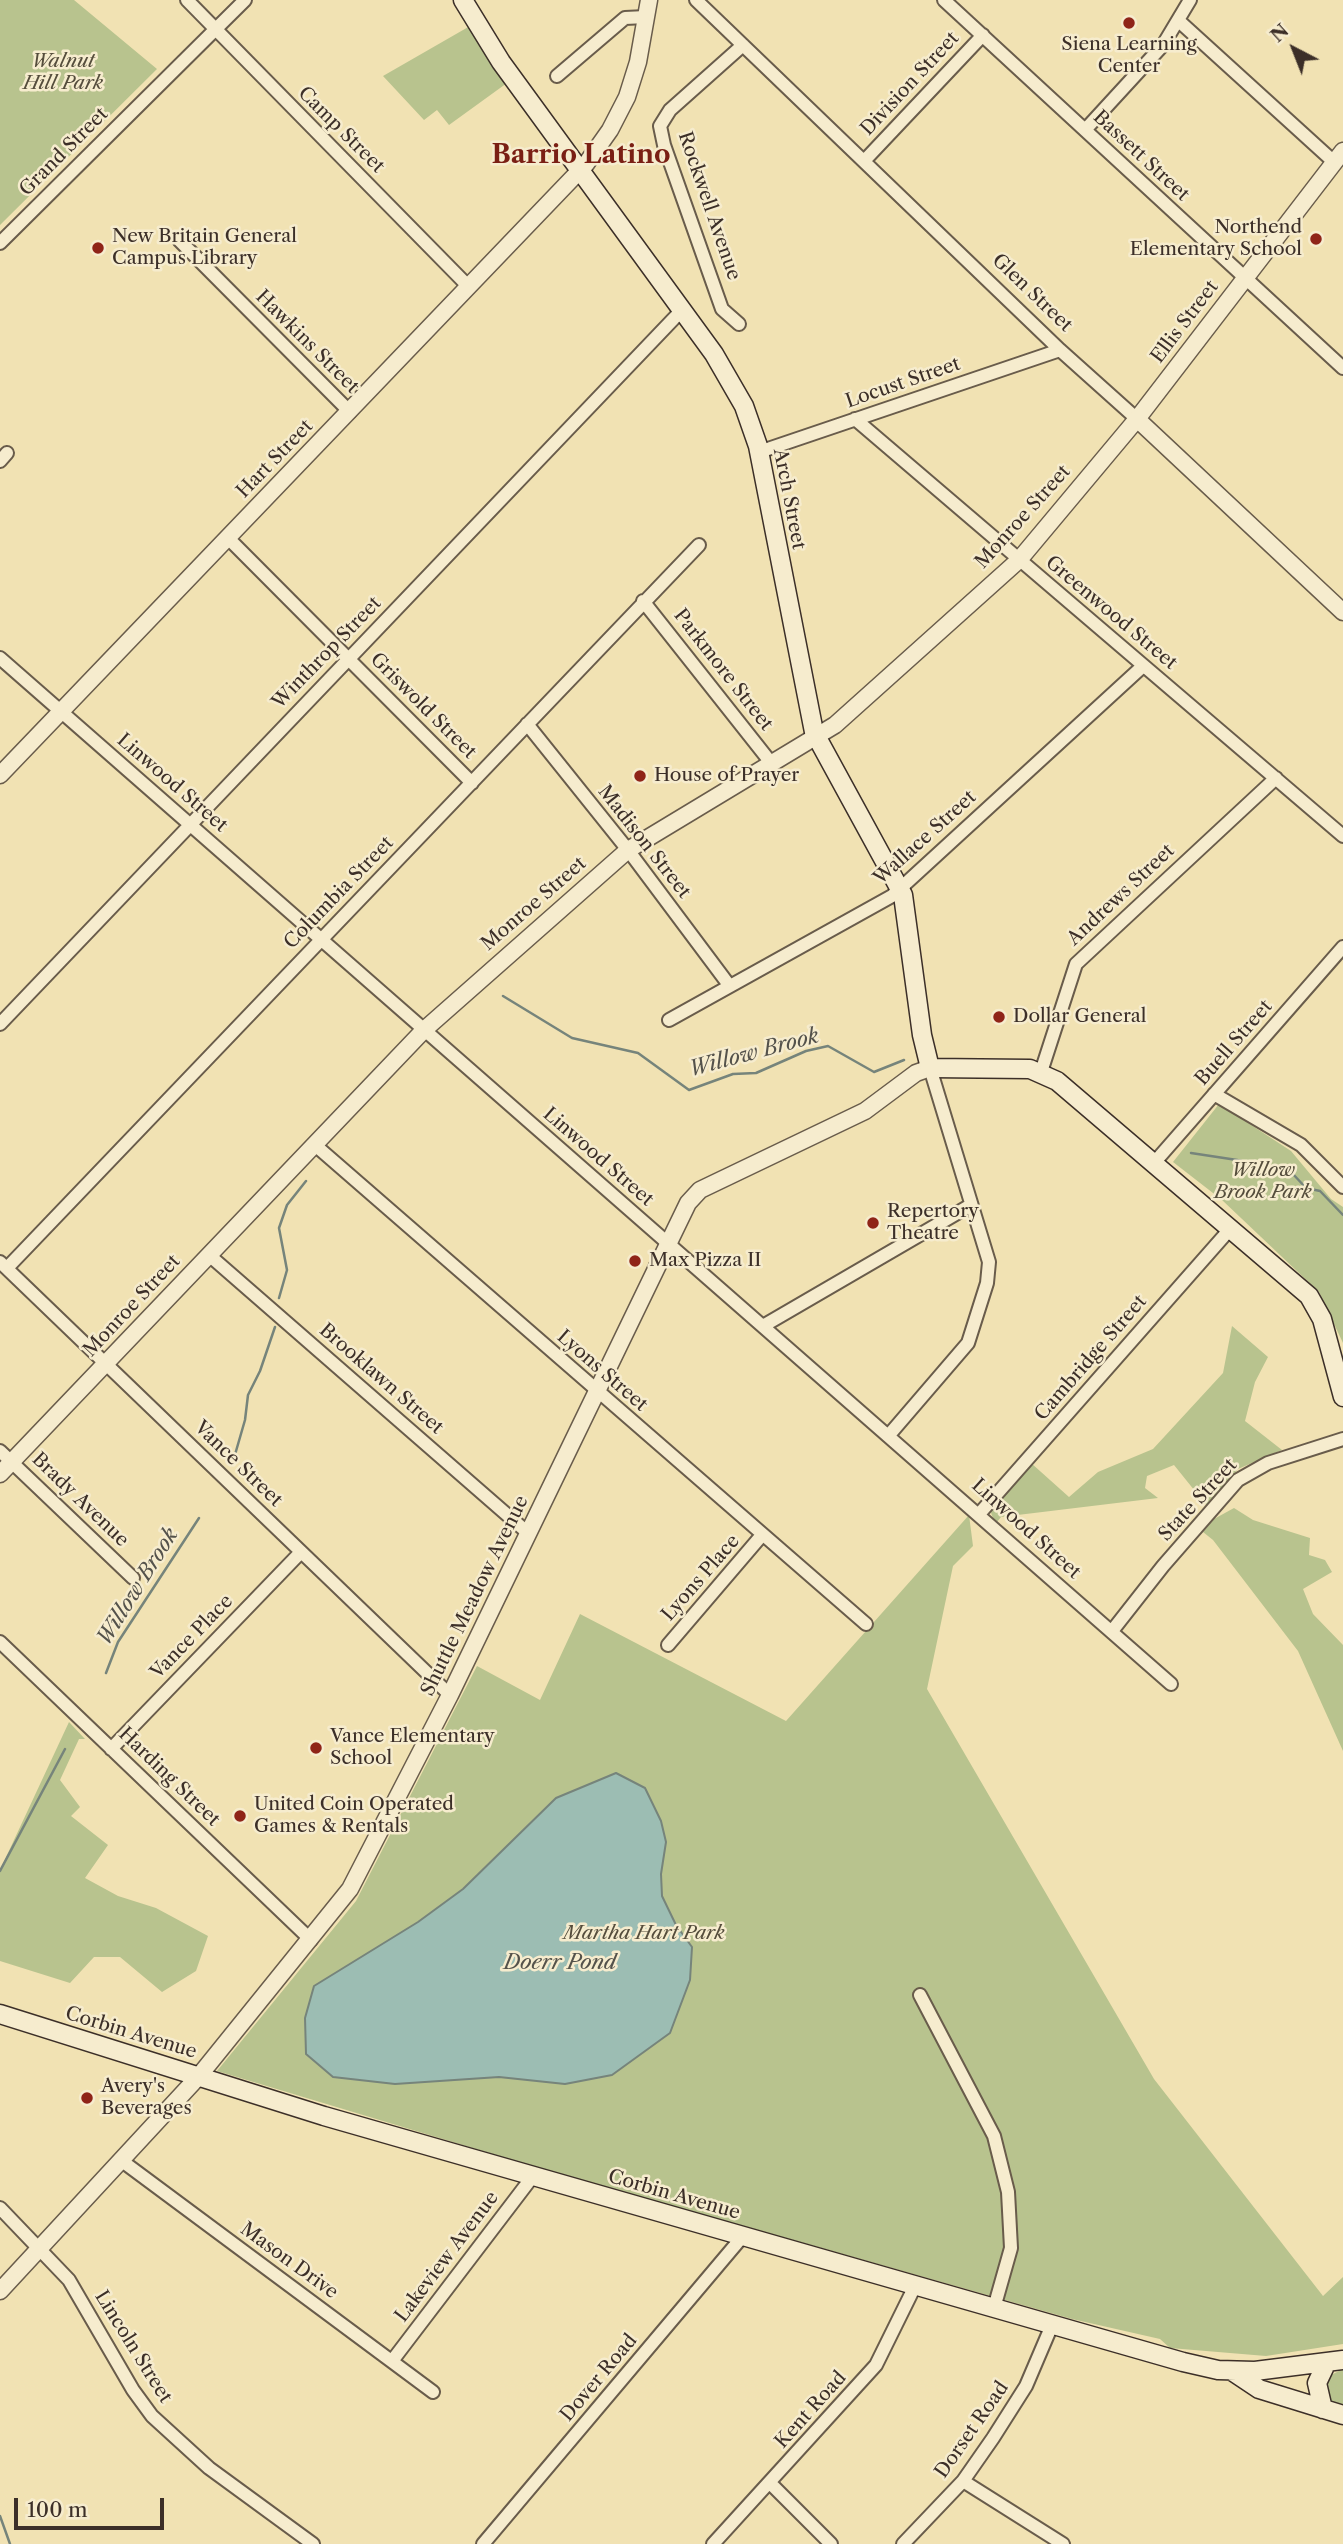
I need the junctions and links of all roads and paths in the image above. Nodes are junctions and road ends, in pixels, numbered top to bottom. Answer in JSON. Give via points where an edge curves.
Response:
{"nodes":[{"id":1,"x":187,"y":0,"type":"edge"},
{"id":2,"x":245,"y":0,"type":"edge"},
{"id":3,"x":463,"y":0,"type":"edge"},
{"id":4,"x":696,"y":0,"type":"edge"},
{"id":5,"x":944,"y":0,"type":"edge"},
{"id":6,"x":1190,"y":0,"type":"edge"},
{"id":7,"x":649,"y":5,"type":"edge"},
{"id":8,"x":1180,"y":22,"type":"junction"},
{"id":9,"x":215,"y":30,"type":"junction"},
{"id":10,"x":983,"y":35,"type":"junction"},
{"id":11,"x":743,"y":45,"type":"junction"},
{"id":12,"x":557,"y":76,"type":"dead end"},
{"id":13,"x":1085,"y":130,"type":"junction"},
{"id":14,"x":1338,"y":157,"type":"edge"},
{"id":15,"x":864,"y":160,"type":"junction"},
{"id":16,"x":580,"y":171,"type":"junction"},
{"id":17,"x":178,"y":240,"type":"dead end"},
{"id":18,"x":0,"y":243,"type":"edge"},
{"id":19,"x":1245,"y":278,"type":"junction"},
{"id":20,"x":469,"y":287,"type":"junction"},
{"id":21,"x":682,"y":310,"type":"junction"},
{"id":22,"x":739,"y":324,"type":"dead end"},
{"id":23,"x":1060,"y":350,"type":"junction"},
{"id":24,"x":1343,"y":368,"type":"edge"},
{"id":25,"x":349,"y":412,"type":"junction"},
{"id":26,"x":855,"y":419,"type":"junction"},
{"id":27,"x":1137,"y":419,"type":"junction"},
{"id":28,"x":759,"y":452,"type":"junction"},
{"id":29,"x":228,"y":538,"type":"junction"},
{"id":30,"x":699,"y":545,"type":"dead end"},
{"id":31,"x":1019,"y":560,"type":"junction"},
{"id":32,"x":643,"y":601,"type":"junction"},
{"id":33,"x":1343,"y":611,"type":"edge"},
{"id":34,"x":0,"y":657,"type":"edge"},
{"id":35,"x":348,"y":659,"type":"junction"},
{"id":36,"x":1143,"y":666,"type":"junction"},
{"id":37,"x":61,"y":711,"type":"junction"},
{"id":38,"x":527,"y":724,"type":"junction"},
{"id":39,"x":816,"y":738,"type":"junction"},
{"id":40,"x":772,"y":764,"type":"junction"},
{"id":41,"x":0,"y":775,"type":"edge"},
{"id":42,"x":1276,"y":778,"type":"junction"},
{"id":43,"x":472,"y":783,"type":"junction"},
{"id":44,"x":190,"y":824,"type":"junction"},
{"id":45,"x":1343,"y":836,"type":"edge"},
{"id":46,"x":628,"y":850,"type":"junction"},
{"id":47,"x":900,"y":888,"type":"junction"},
{"id":48,"x":321,"y":939,"type":"junction"},
{"id":49,"x":1343,"y":947,"type":"edge"},
{"id":50,"x":729,"y":985,"type":"junction"},
{"id":51,"x":669,"y":1020,"type":"dead end"},
{"id":52,"x":0,"y":1024,"type":"edge"},
{"id":53,"x":424,"y":1030,"type":"junction"},
{"id":54,"x":930,"y":1068,"type":"junction"},
{"id":55,"x":1041,"y":1072,"type":"junction"},
{"id":56,"x":1214,"y":1094,"type":"junction"},
{"id":57,"x":315,"y":1145,"type":"junction"},
{"id":58,"x":1154,"y":1164,"type":"junction"},
{"id":59,"x":1343,"y":1187,"type":"edge"},
{"id":60,"x":971,"y":1205,"type":"junction"},
{"id":61,"x":1231,"y":1228,"type":"junction"},
{"id":62,"x":668,"y":1243,"type":"junction"},
{"id":63,"x":208,"y":1255,"type":"junction"},
{"id":64,"x":3,"y":1265,"type":"edge"},
{"id":65,"x":763,"y":1326,"type":"junction"},
{"id":66,"x":106,"y":1363,"type":"junction"},
{"id":67,"x":597,"y":1393,"type":"junction"},
{"id":68,"x":1343,"y":1397,"type":"edge"},
{"id":69,"x":890,"y":1435,"type":"junction"},
{"id":70,"x":1343,"y":1439,"type":"edge"},
{"id":71,"x":4,"y":1462,"type":"edge"},
{"id":72,"x":980,"y":1513,"type":"junction"},
{"id":73,"x":528,"y":1532,"type":"junction"},
{"id":74,"x":762,"y":1535,"type":"junction"},
{"id":75,"x":301,"y":1552,"type":"junction"},
{"id":76,"x":133,"y":1578,"type":"dead end"},
{"id":77,"x":866,"y":1624,"type":"dead end"},
{"id":78,"x":1112,"y":1631,"type":"junction"},
{"id":79,"x":0,"y":1642,"type":"edge"},
{"id":80,"x":668,"y":1645,"type":"dead end"},
{"id":81,"x":1171,"y":1684,"type":"dead end"},
{"id":82,"x":450,"y":1695,"type":"junction"},
{"id":83,"x":111,"y":1749,"type":"junction"},
{"id":84,"x":311,"y":1940,"type":"junction"},
{"id":85,"x":919,"y":1995,"type":"dead end"},
{"id":86,"x":0,"y":2014,"type":"edge"},
{"id":87,"x":199,"y":2076,"type":"junction"},
{"id":88,"x":122,"y":2161,"type":"junction"},
{"id":89,"x":533,"y":2176,"type":"junction"},
{"id":90,"x":0,"y":2208,"type":"edge"},
{"id":91,"x":743,"y":2236,"type":"junction"},
{"id":92,"x":39,"y":2249,"type":"junction"},
{"id":93,"x":915,"y":2286,"type":"junction"},
{"id":94,"x":0,"y":2291,"type":"edge"},
{"id":95,"x":994,"y":2308,"type":"junction"},
{"id":96,"x":1052,"y":2325,"type":"junction"},
{"id":97,"x":392,"y":2361,"type":"junction"},
{"id":98,"x":1334,"y":2362,"type":"edge"},
{"id":99,"x":1232,"y":2371,"type":"junction"},
{"id":100,"x":433,"y":2392,"type":"dead end"},
{"id":101,"x":1323,"y":2409,"type":"junction"},
{"id":102,"x":1343,"y":2415,"type":"edge"},
{"id":103,"x":963,"y":2481,"type":"junction"},
{"id":104,"x":771,"y":2484,"type":"junction"},
{"id":105,"x":313,"y":2544,"type":"edge"},
{"id":106,"x":483,"y":2544,"type":"edge"},
{"id":107,"x":713,"y":2544,"type":"edge"},
{"id":108,"x":831,"y":2544,"type":"edge"},
{"id":109,"x":903,"y":2544,"type":"edge"},
{"id":110,"x":1063,"y":2544,"type":"edge"}],
"edges":[{"from":1,"to":9,"type":"street","name":"Camp Street"},
{"from":2,"to":9,"type":"street","name":"Grand Street"},
{"from":3,"to":16,"type":"main road","name":"Arch Street"},
{"from":4,"to":11,"type":"street","name":"Glen Street"},
{"from":5,"to":10,"type":"street","name":"Bassett Street"},
{"from":6,"to":8,"type":"street"},
{"from":7,"to":12,"type":"street","via":[[625,18]]},
{"from":7,"to":16,"type":"street","via":[[627,97]]},
{"from":8,"to":13,"type":"street"},
{"from":8,"to":14,"type":"street"},
{"from":9,"to":18,"type":"street","name":"Grand Street"},
{"from":9,"to":20,"type":"street","name":"Camp Street"},
{"from":10,"to":13,"type":"street","name":"Bassett Street"},
{"from":10,"to":15,"type":"street","name":"Division Street"},
{"from":11,"to":15,"type":"street","name":"Glen Street"},
{"from":11,"to":22,"type":"street","name":"Rockwell Avenue","via":[[670,110],[660,126],[722,309]]},
{"from":13,"to":19,"type":"street","name":"Bassett Street"},
{"from":14,"to":19,"type":"street","name":"Ellis Street"},
{"from":15,"to":23,"type":"street","name":"Glen Street"},
{"from":16,"to":20,"type":"street","name":"Hart Street"},
{"from":16,"to":21,"type":"main road","name":"Arch Street"},
{"from":17,"to":25,"type":"street","name":"Hawkins Street"},
{"from":19,"to":24,"type":"street","name":"Bassett Street"},
{"from":19,"to":27,"type":"street","name":"Ellis Street"},
{"from":20,"to":25,"type":"street","name":"Hart Street"},
{"from":21,"to":28,"type":"main road","name":"Arch Street","via":[[736,388]]},
{"from":21,"to":35,"type":"street","name":"Winthrop Street"},
{"from":23,"to":26,"type":"street","name":"Locust Street"},
{"from":23,"to":27,"type":"street","name":"Glen Street"},
{"from":25,"to":29,"type":"street","name":"Hart Street"},
{"from":26,"to":28,"type":"street","name":"Locust Street"},
{"from":26,"to":31,"type":"street","name":"Greenwood Street"},
{"from":27,"to":31,"type":"street","name":"Monroe Street"},
{"from":27,"to":33,"type":"street","name":"Glen Street"},
{"from":28,"to":39,"type":"main road","name":"Arch Street"},
{"from":29,"to":35,"type":"street","name":"Griswold Street"},
{"from":29,"to":37,"type":"street","name":"Hart Street"},
{"from":30,"to":32,"type":"street","name":"Columbia Street"},
{"from":31,"to":36,"type":"street","name":"Greenwood Street"},
{"from":31,"to":39,"type":"street","name":"Monroe Street"},
{"from":32,"to":38,"type":"street","name":"Columbia Street"},
{"from":32,"to":40,"type":"street","name":"Parkmore Street"},
{"from":34,"to":37,"type":"street","name":"Linwood Street"},
{"from":35,"to":43,"type":"street","name":"Griswold Street"},
{"from":35,"to":44,"type":"street","name":"Winthrop Street"},
{"from":36,"to":42,"type":"street","name":"Greenwood Street"},
{"from":36,"to":47,"type":"street","name":"Wallace Street"},
{"from":37,"to":41,"type":"street","name":"Hart Street"},
{"from":37,"to":44,"type":"street","name":"Linwood Street"},
{"from":38,"to":43,"type":"street","name":"Columbia Street"},
{"from":38,"to":46,"type":"street","name":"Madison Street"},
{"from":39,"to":40,"type":"street","name":"Monroe Street"},
{"from":39,"to":47,"type":"main road","name":"Arch Street"},
{"from":40,"to":46,"type":"street","name":"Monroe Street"},
{"from":42,"to":45,"type":"street","name":"Greenwood Street"},
{"from":42,"to":55,"type":"street","name":"Andrews Street","via":[[1076,964]]},
{"from":43,"to":48,"type":"street","name":"Columbia Street"},
{"from":44,"to":48,"type":"street","name":"Linwood Street"},
{"from":44,"to":52,"type":"street","name":"Winthrop Street"},
{"from":46,"to":50,"type":"street","name":"Madison Street"},
{"from":46,"to":53,"type":"street","name":"Monroe Street"},
{"from":47,"to":50,"type":"street","name":"Wallace Street","via":[[811,943]]},
{"from":47,"to":54,"type":"main road","name":"Arch Street"},
{"from":48,"to":53,"type":"street","name":"Linwood Street"},
{"from":48,"to":64,"type":"street","name":"Columbia Street"},
{"from":49,"to":56,"type":"street","name":"Buell Street"},
{"from":50,"to":51,"type":"street","name":"Wallace Street"},
{"from":53,"to":57,"type":"street","name":"Monroe Street"},
{"from":53,"to":62,"type":"street","name":"Linwood Street"},
{"from":54,"to":55,"type":"main road"},
{"from":54,"to":60,"type":"street"},
{"from":54,"to":62,"type":"street","name":"Shuttle Meadow Avenue","via":[[916,1073],[866,1111],[700,1190],[688,1203]]},
{"from":55,"to":58,"type":"main road"},
{"from":56,"to":58,"type":"street","name":"Buell Street"},
{"from":56,"to":59,"type":"street","via":[[1301,1145]]},
{"from":57,"to":63,"type":"street","name":"Monroe Street"},
{"from":57,"to":67,"type":"street","name":"Lyons Street"},
{"from":58,"to":61,"type":"main road"},
{"from":60,"to":65,"type":"street"},
{"from":60,"to":69,"type":"street","via":[[989,1262],[968,1343]]},
{"from":61,"to":68,"type":"main road","via":[[1315,1304]]},
{"from":61,"to":72,"type":"street","name":"Cambridge Street"},
{"from":62,"to":65,"type":"street","name":"Linwood Street"},
{"from":62,"to":67,"type":"street","name":"Shuttle Meadow Avenue"},
{"from":63,"to":66,"type":"street","name":"Monroe Street"},
{"from":63,"to":73,"type":"street","name":"Brooklawn Street"},
{"from":64,"to":66,"type":"street","name":"Vance Street"},
{"from":65,"to":69,"type":"street","name":"Linwood Street"},
{"from":66,"to":71,"type":"street","name":"Monroe Street"},
{"from":66,"to":75,"type":"street","name":"Vance Street"},
{"from":67,"to":73,"type":"street","name":"Shuttle Meadow Avenue"},
{"from":67,"to":74,"type":"street","name":"Lyons Street"},
{"from":69,"to":72,"type":"street","name":"Linwood Street"},
{"from":70,"to":78,"type":"street","name":"State Street","via":[[1268,1463],[1238,1480]]},
{"from":71,"to":76,"type":"street","name":"Brady Avenue"},
{"from":72,"to":78,"type":"street","name":"Linwood Street"},
{"from":73,"to":82,"type":"street","name":"Shuttle Meadow Avenue"},
{"from":74,"to":77,"type":"street","name":"Lyons Street"},
{"from":74,"to":80,"type":"street","name":"Lyons Place"},
{"from":75,"to":82,"type":"street","name":"Vance Street"},
{"from":75,"to":83,"type":"street","name":"Vance Place"},
{"from":78,"to":81,"type":"street","name":"Linwood Street"},
{"from":79,"to":83,"type":"street","name":"Harding Street"},
{"from":82,"to":84,"type":"street","name":"Shuttle Meadow Avenue","via":[[367,1860],[335,1912]]},
{"from":83,"to":84,"type":"street","name":"Harding Street"},
{"from":84,"to":87,"type":"street","name":"Shuttle Meadow Avenue"},
{"from":85,"to":95,"type":"street","via":[[994,2136],[1008,2192],[1011,2248]]},
{"from":86,"to":87,"type":"main road","name":"Corbin Avenue"},
{"from":87,"to":88,"type":"street","name":"Shuttle Meadow Avenue"},
{"from":87,"to":89,"type":"main road","name":"Corbin Avenue"},
{"from":88,"to":92,"type":"street","name":"Shuttle Meadow Avenue"},
{"from":88,"to":97,"type":"street","name":"Mason Drive"},
{"from":89,"to":91,"type":"main road","name":"Corbin Avenue"},
{"from":89,"to":97,"type":"street","name":"Lakeview Avenue"},
{"from":90,"to":92,"type":"street","name":"Lincoln Street"},
{"from":91,"to":93,"type":"main road","name":"Corbin Avenue"},
{"from":91,"to":106,"type":"street","name":"Dover Road"},
{"from":92,"to":94,"type":"street","name":"Shuttle Meadow Avenue"},
{"from":92,"to":105,"type":"street","name":"Lincoln Street","via":[[69,2280],[152,2416],[209,2468]]},
{"from":93,"to":95,"type":"main road","name":"Corbin Avenue"},
{"from":93,"to":104,"type":"street","name":"Kent Road","via":[[876,2365]]},
{"from":95,"to":96,"type":"main road","name":"Corbin Avenue"},
{"from":96,"to":99,"type":"main road","name":"Corbin Avenue"},
{"from":96,"to":103,"type":"street","name":"Dorset Road","via":[[1026,2386]]},
{"from":97,"to":100,"type":"street","name":"Mason Drive"},
{"from":98,"to":99,"type":"main road","name":"Corbin Avenue"},
{"from":98,"to":101,"type":"main road","via":[[1317,2386]]},
{"from":99,"to":101,"type":"main road","via":[[1259,2389]]},
{"from":101,"to":102,"type":"main road"},
{"from":103,"to":109,"type":"street","name":"Dorset Road"},
{"from":103,"to":110,"type":"street"},
{"from":104,"to":107,"type":"street","name":"Kent Road"},
{"from":104,"to":108,"type":"street"}]}
